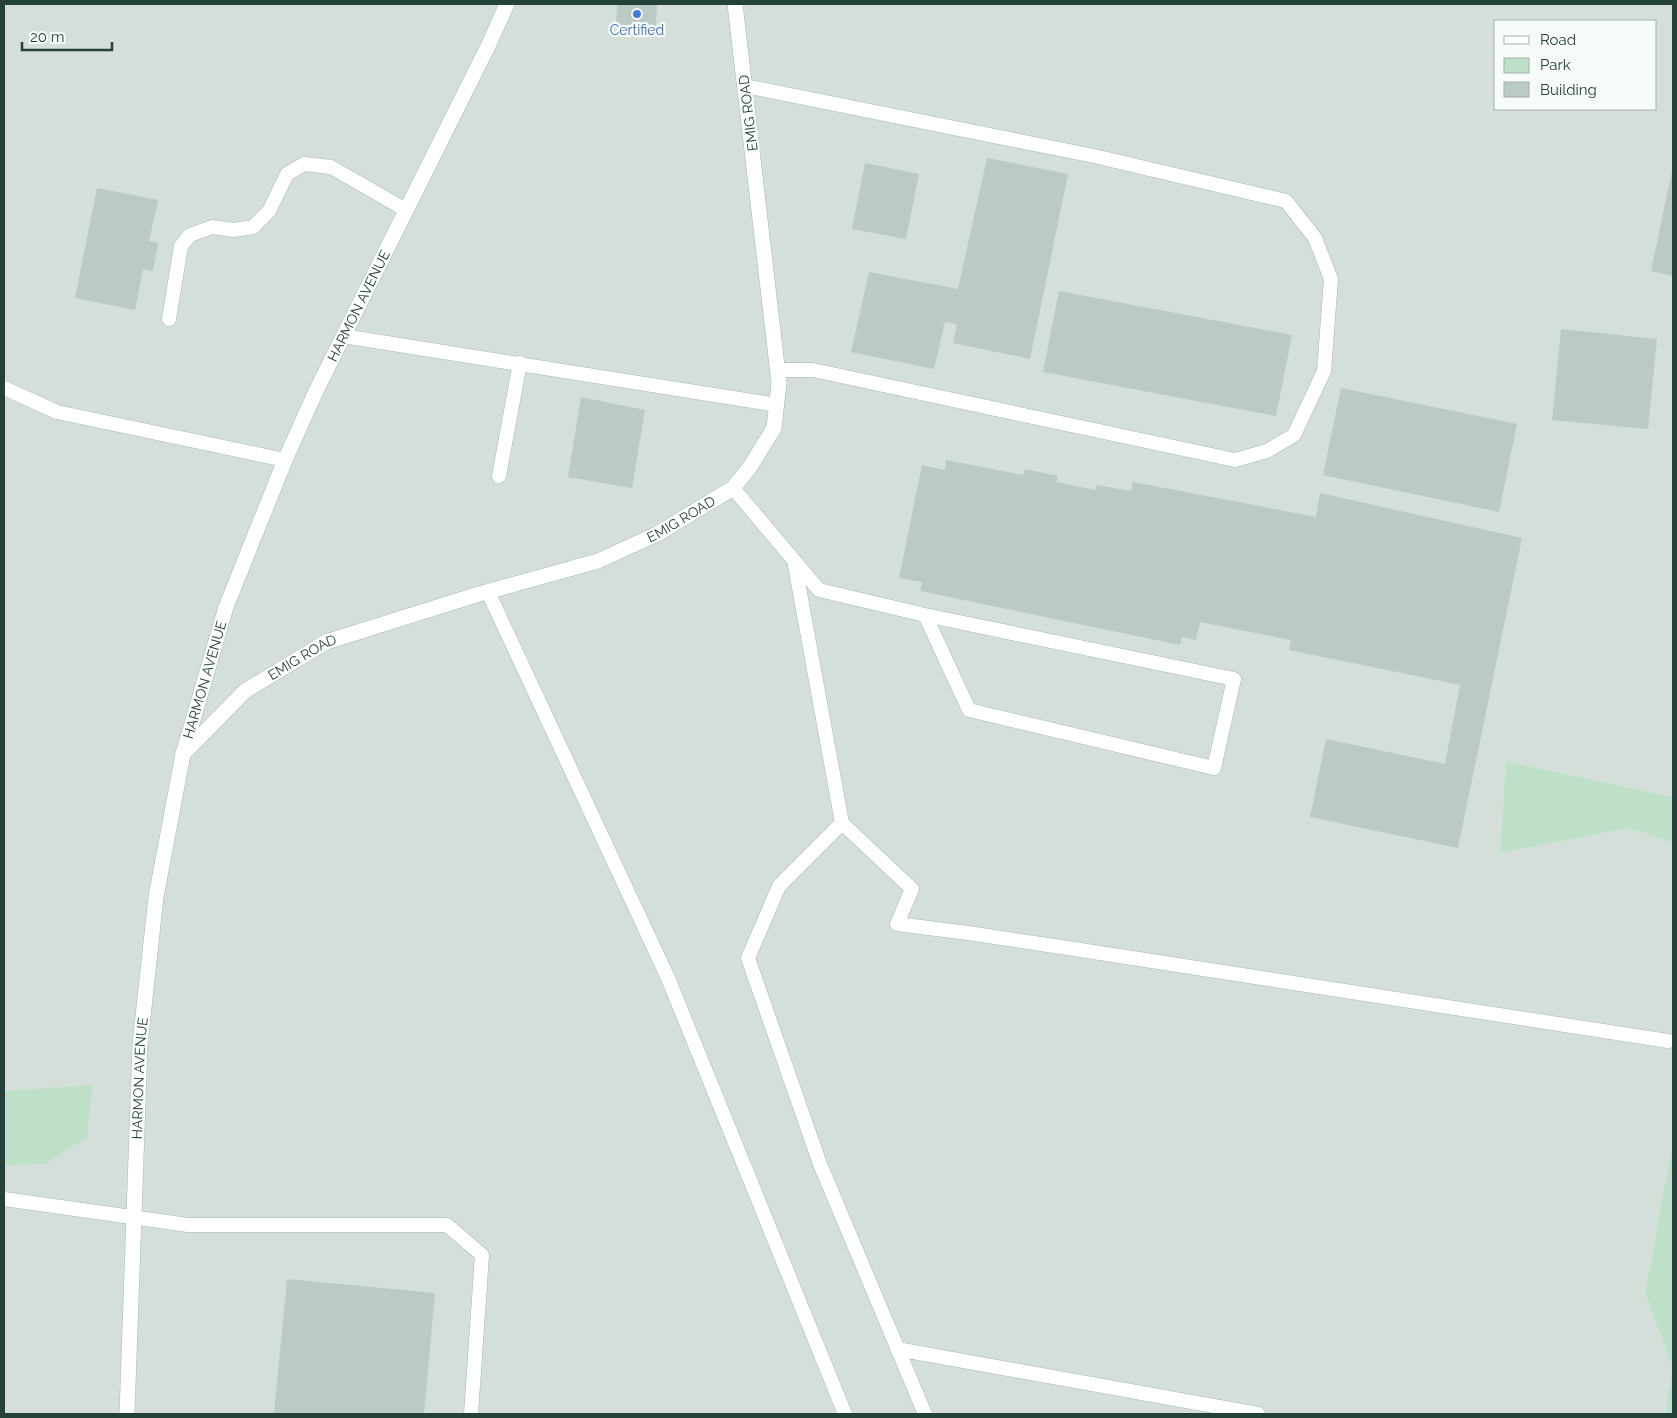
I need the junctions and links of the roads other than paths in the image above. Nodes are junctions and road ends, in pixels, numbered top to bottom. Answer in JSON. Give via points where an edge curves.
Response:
{"nodes":[{"id":1,"x":507,"y":4,"type":"edge"},
{"id":2,"x":735,"y":4,"type":"edge"},
{"id":3,"x":745,"y":86,"type":"junction"},
{"id":4,"x":406,"y":210,"type":"junction"},
{"id":5,"x":169,"y":319,"type":"dead end"},
{"id":6,"x":344,"y":336,"type":"junction"},
{"id":7,"x":520,"y":363,"type":"junction"},
{"id":8,"x":778,"y":370,"type":"junction"},
{"id":9,"x":4,"y":388,"type":"edge"},
{"id":10,"x":777,"y":405,"type":"junction"},
{"id":11,"x":285,"y":460,"type":"junction"},
{"id":12,"x":499,"y":476,"type":"dead end"},
{"id":13,"x":734,"y":488,"type":"junction"},
{"id":14,"x":794,"y":559,"type":"junction"},
{"id":15,"x":488,"y":592,"type":"junction"},
{"id":16,"x":925,"y":615,"type":"junction"},
{"id":17,"x":183,"y":754,"type":"junction"},
{"id":18,"x":842,"y":823,"type":"junction"},
{"id":19,"x":1668,"y":1041,"type":"dead end"},
{"id":20,"x":4,"y":1199,"type":"edge"},
{"id":21,"x":134,"y":1218,"type":"junction"},
{"id":22,"x":897,"y":1349,"type":"junction"},
{"id":23,"x":127,"y":1414,"type":"edge"},
{"id":24,"x":471,"y":1414,"type":"edge"},
{"id":25,"x":845,"y":1414,"type":"edge"},
{"id":26,"x":925,"y":1414,"type":"edge"},
{"id":27,"x":1258,"y":1414,"type":"edge"}],
"edges":[{"from":1,"to":4,"type":"main road","name":"HARMON AVENUE"},
{"from":2,"to":3,"type":"main road","name":"EMIG ROAD"},
{"from":3,"to":8,"type":"main road","name":"EMIG ROAD"},
{"from":3,"to":8,"type":"lane","via":[[1094,156],[1286,201],[1315,238],[1331,279],[1324,371],[1294,434],[1267,451],[1235,460],[813,370]]},
{"from":4,"to":5,"type":"lane","via":[[331,167],[304,164],[287,174],[269,211],[254,227],[234,230],[212,227],[190,234],[181,246]]},
{"from":4,"to":6,"type":"main road","name":"HARMON AVENUE"},
{"from":6,"to":7,"type":"lane"},
{"from":6,"to":11,"type":"main road","name":"HARMON AVENUE"},
{"from":7,"to":10,"type":"lane"},
{"from":7,"to":12,"type":"lane"},
{"from":8,"to":10,"type":"main road","name":"EMIG ROAD"},
{"from":9,"to":11,"type":"lane","via":[[56,412]]},
{"from":10,"to":13,"type":"main road","name":"EMIG ROAD","via":[[774,428]]},
{"from":11,"to":17,"type":"main road","name":"HARMON AVENUE","via":[[226,607]]},
{"from":13,"to":14,"type":"lane"},
{"from":13,"to":15,"type":"main road","name":"EMIG ROAD","via":[[657,534],[598,561]]},
{"from":14,"to":16,"type":"lane","via":[[819,590]]},
{"from":14,"to":18,"type":"lane"},
{"from":15,"to":17,"type":"main road","name":"EMIG ROAD","via":[[326,642],[245,691]]},
{"from":15,"to":25,"type":"lane","via":[[668,978]]},
{"from":16,"to":16,"type":"lane","via":[[970,710],[1214,768],[1234,679]]},
{"from":17,"to":21,"type":"main road","name":"HARMON AVENUE","via":[[156,897],[140,1044]]},
{"from":18,"to":19,"type":"lane","via":[[912,889],[898,924]]},
{"from":18,"to":22,"type":"lane","via":[[780,886],[748,958],[820,1164]]},
{"from":20,"to":21,"type":"lane"},
{"from":21,"to":23,"type":"main road","name":"HARMON AVENUE"},
{"from":21,"to":24,"type":"lane","via":[[188,1225],[447,1225],[482,1255]]},
{"from":22,"to":26,"type":"lane"},
{"from":22,"to":27,"type":"lane"}]}
